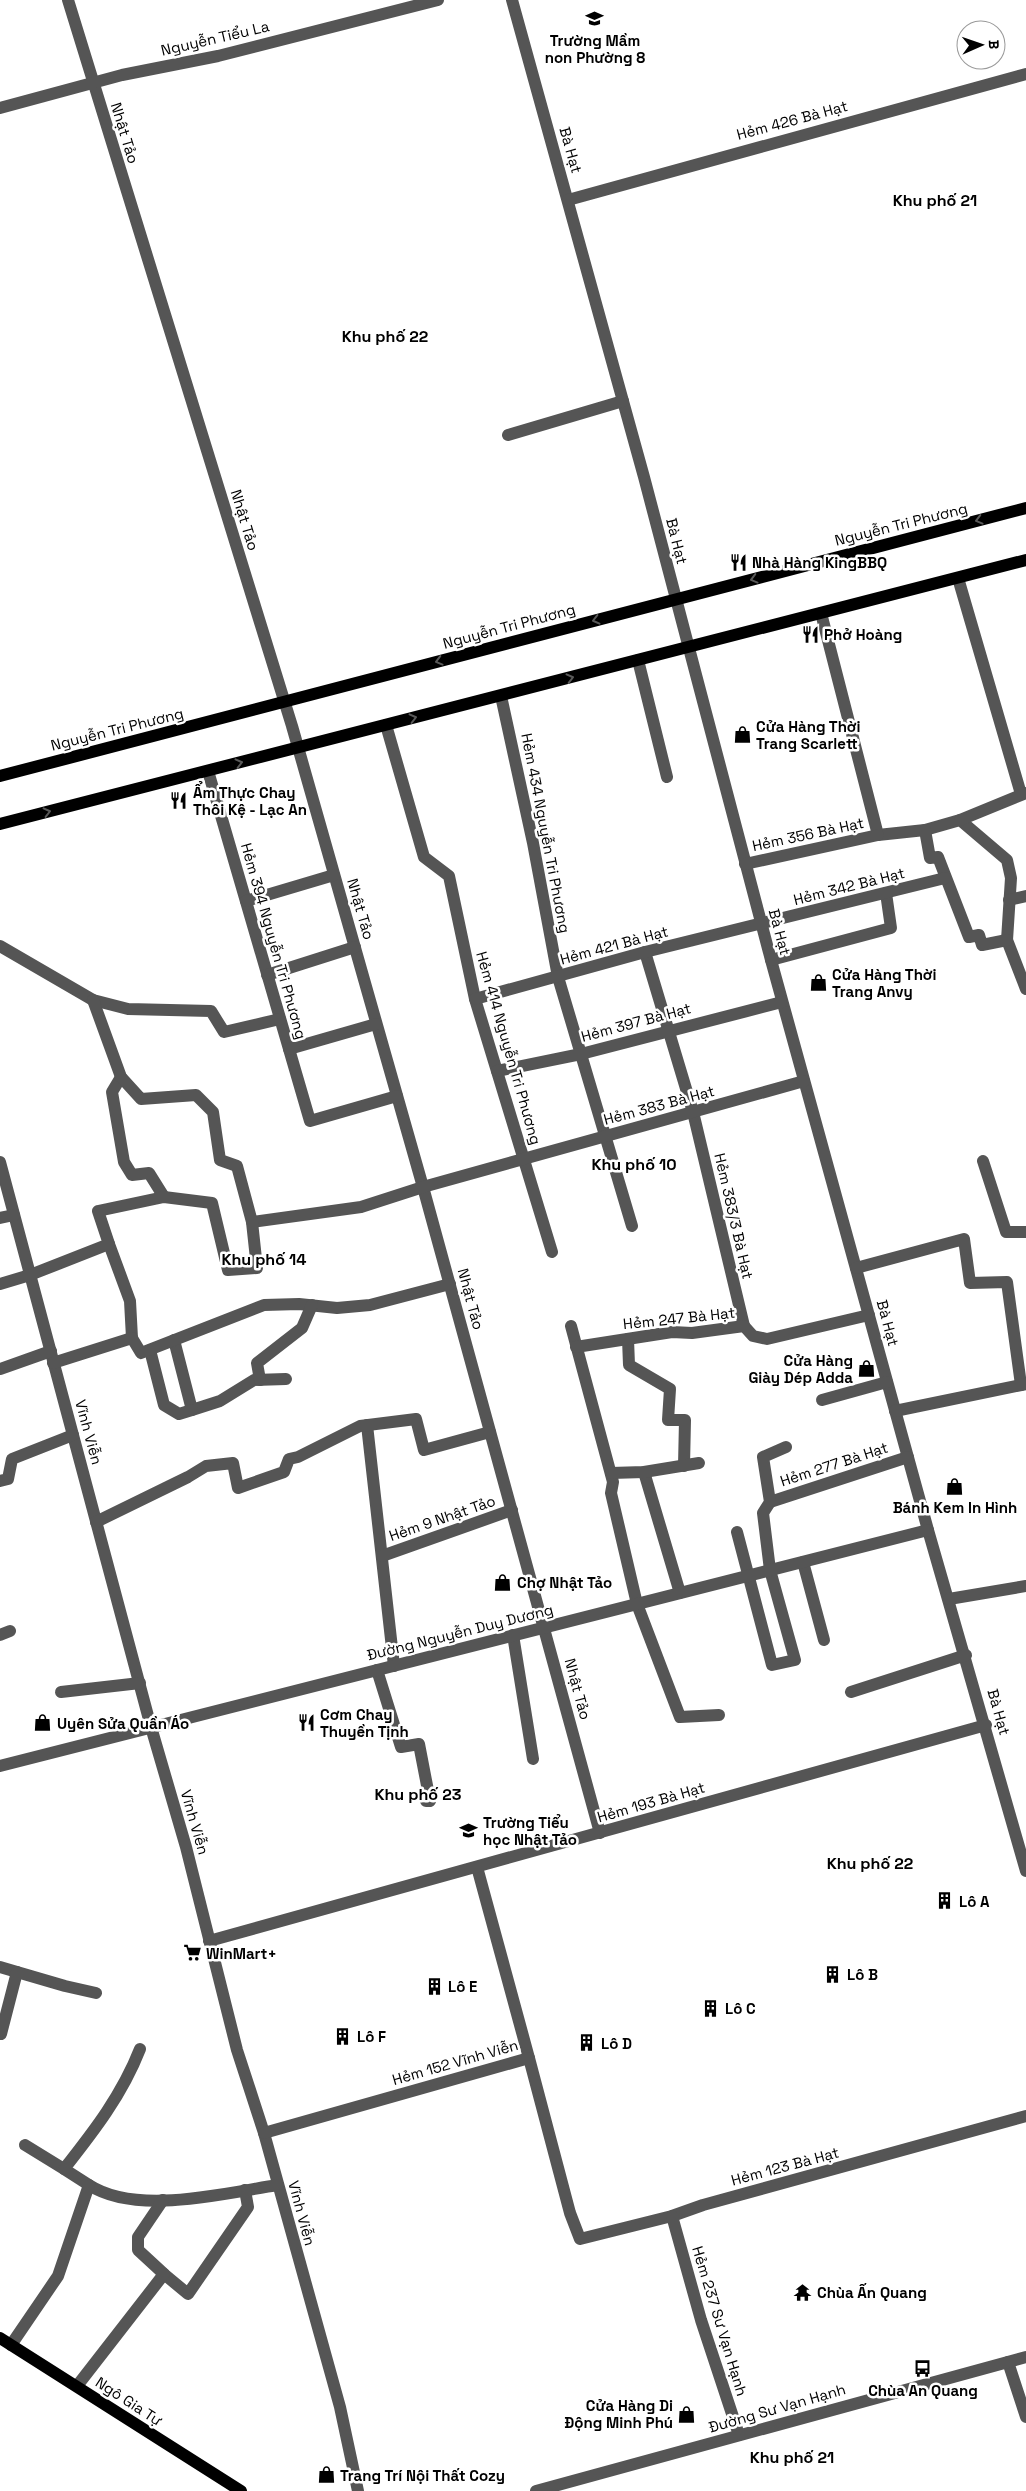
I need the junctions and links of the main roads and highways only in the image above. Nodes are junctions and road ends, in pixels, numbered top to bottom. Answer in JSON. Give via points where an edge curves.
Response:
{"nodes":[{"id":1,"x":1026,"y":508,"type":"edge"},
{"id":2,"x":1026,"y":560,"type":"edge"},
{"id":3,"x":0,"y":776,"type":"edge"},
{"id":4,"x":0,"y":824,"type":"edge"},
{"id":5,"x":5,"y":2341,"type":"edge"},
{"id":6,"x":241,"y":2491,"type":"edge"}],
"edges":[{"from":1,"to":3,"type":"main road","name":"Nguyễn Tri Phương","one_way":true},
{"from":4,"to":2,"type":"main road","one_way":true},
{"from":5,"to":6,"type":"main road","name":"Ngô Gia Tự"}]}
